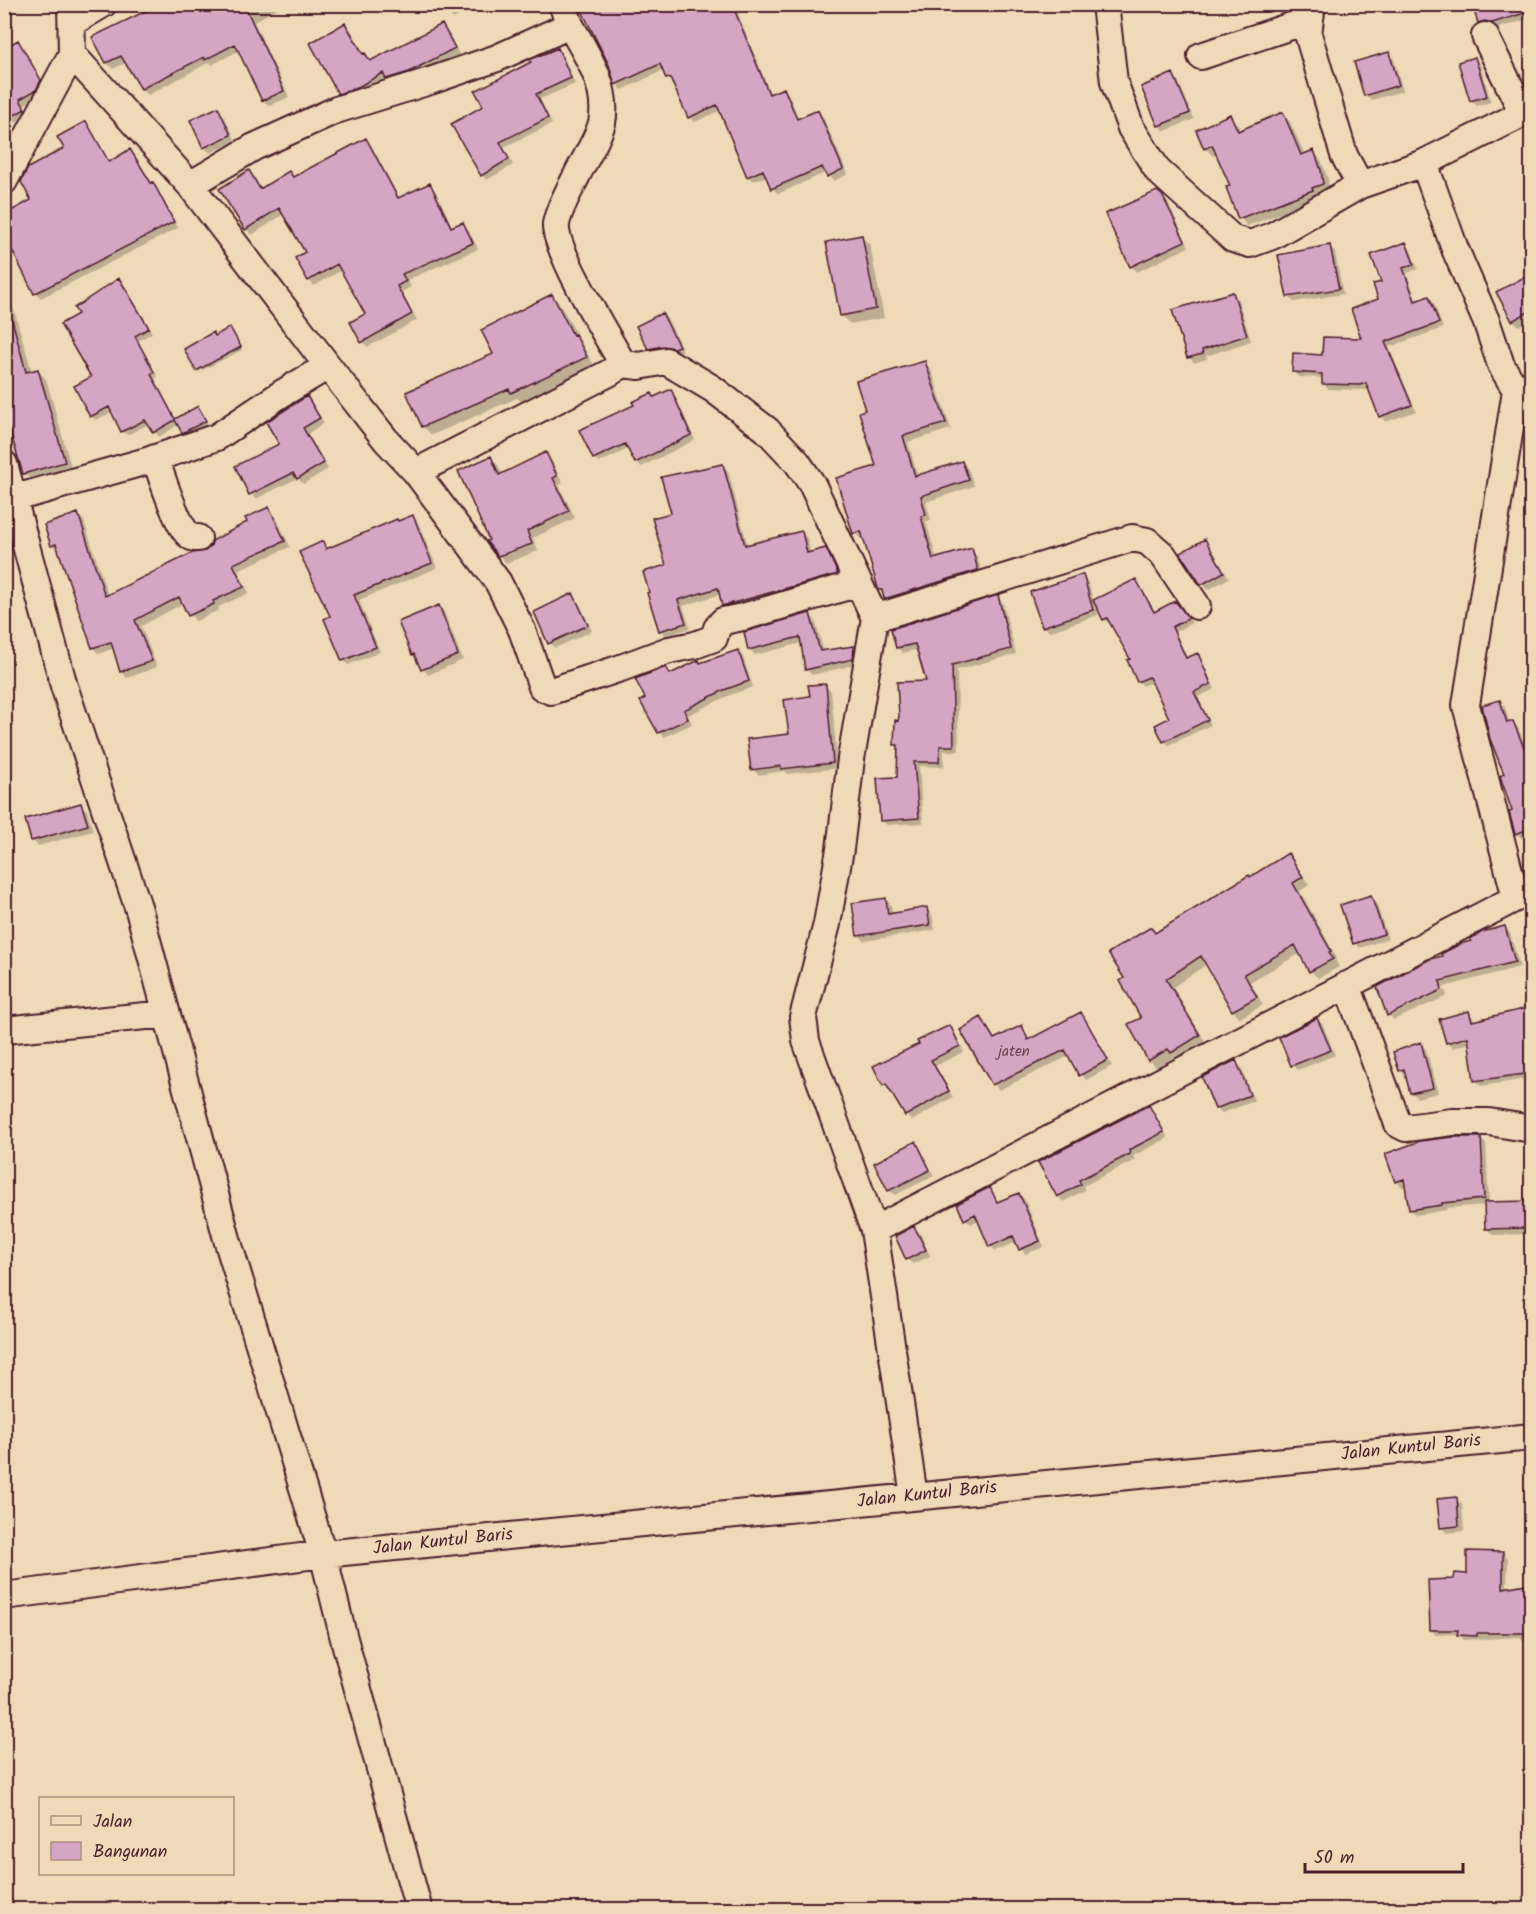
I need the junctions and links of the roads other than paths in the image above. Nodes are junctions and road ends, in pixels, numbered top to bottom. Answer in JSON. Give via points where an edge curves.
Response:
{"nodes":[{"id":1,"x":103,"y":4,"type":"edge"},
{"id":2,"x":1105,"y":4,"type":"edge"},
{"id":3,"x":1311,"y":12,"type":"edge"},
{"id":4,"x":72,"y":13,"type":"edge"},
{"id":5,"x":566,"y":15,"type":"edge"},
{"id":6,"x":1485,"y":36,"type":"dead end"},
{"id":7,"x":72,"y":54,"type":"junction"},
{"id":8,"x":1201,"y":56,"type":"dead end"},
{"id":9,"x":1527,"y":111,"type":"edge"},
{"id":10,"x":1424,"y":164,"type":"junction"},
{"id":11,"x":4,"y":181,"type":"edge"},
{"id":12,"x":190,"y":185,"type":"junction"},
{"id":13,"x":1360,"y":185,"type":"junction"},
{"id":14,"x":623,"y":364,"type":"junction"},
{"id":15,"x":328,"y":366,"type":"junction"},
{"id":16,"x":1524,"y":387,"type":"edge"},
{"id":17,"x":155,"y":458,"type":"junction"},
{"id":18,"x":4,"y":464,"type":"edge"},
{"id":19,"x":416,"y":472,"type":"junction"},
{"id":20,"x":15,"y":498,"type":"junction"},
{"id":21,"x":198,"y":538,"type":"dead end"},
{"id":22,"x":859,"y":583,"type":"junction"},
{"id":23,"x":1197,"y":606,"type":"dead end"},
{"id":24,"x":875,"y":618,"type":"junction"},
{"id":25,"x":1524,"y":896,"type":"edge"},
{"id":26,"x":1347,"y":986,"type":"junction"},
{"id":27,"x":166,"y":1014,"type":"junction"},
{"id":28,"x":4,"y":1030,"type":"edge"},
{"id":29,"x":1532,"y":1129,"type":"edge"},
{"id":30,"x":874,"y":1230,"type":"junction"},
{"id":31,"x":1532,"y":1437,"type":"edge"},
{"id":32,"x":914,"y":1496,"type":"junction"},
{"id":33,"x":323,"y":1554,"type":"junction"},
{"id":34,"x":4,"y":1596,"type":"edge"},
{"id":35,"x":419,"y":1910,"type":"edge"}],
"edges":[{"from":1,"to":4,"type":"street"},
{"from":2,"to":13,"type":"street","via":[[1114,82],[1131,128],[1158,171],[1233,239],[1250,244],[1272,236]]},
{"from":3,"to":8,"type":"street"},
{"from":3,"to":13,"type":"street","via":[[1308,34],[1344,154]]},
{"from":4,"to":7,"type":"street"},
{"from":5,"to":12,"type":"street","via":[[497,58],[336,110],[254,147]]},
{"from":5,"to":14,"type":"street","via":[[592,64],[605,102],[601,125],[556,225],[560,245]]},
{"from":6,"to":9,"type":"street"},
{"from":7,"to":11,"type":"street"},
{"from":7,"to":12,"type":"street"},
{"from":9,"to":10,"type":"street"},
{"from":10,"to":13,"type":"street"},
{"from":10,"to":16,"type":"street","via":[[1501,365]]},
{"from":12,"to":15,"type":"street"},
{"from":14,"to":19,"type":"street"},
{"from":14,"to":22,"type":"street","via":[[639,366],[666,361],[713,389],[766,430],[812,484]]},
{"from":15,"to":17,"type":"street","via":[[217,437]]},
{"from":15,"to":19,"type":"street"},
{"from":16,"to":25,"type":"street","via":[[1466,705]]},
{"from":17,"to":20,"type":"street"},
{"from":17,"to":21,"type":"street","via":[[185,531]]},
{"from":18,"to":20,"type":"street"},
{"from":19,"to":22,"type":"street","via":[[498,582],[522,630],[542,687],[551,691],[714,638],[723,621]]},
{"from":20,"to":27,"type":"street","via":[[64,686],[139,910]]},
{"from":22,"to":24,"type":"street"},
{"from":23,"to":24,"type":"street","via":[[1163,555],[1147,542],[1132,538]]},
{"from":24,"to":30,"type":"street","via":[[829,914],[803,1017],[806,1041]]},
{"from":25,"to":26,"type":"street"},
{"from":26,"to":29,"type":"street","via":[[1398,1124],[1406,1128],[1489,1122]]},
{"from":26,"to":30,"type":"street"},
{"from":27,"to":28,"type":"street"},
{"from":27,"to":33,"type":"street","via":[[227,1239]]},
{"from":30,"to":32,"type":"street"},
{"from":31,"to":32,"type":"street","name":"Jalan Kuntul Baris"},
{"from":32,"to":33,"type":"street","name":"Jalan Kuntul Baris"},
{"from":33,"to":34,"type":"street","name":"Jalan Kuntul Baris"},
{"from":33,"to":35,"type":"street"}]}
